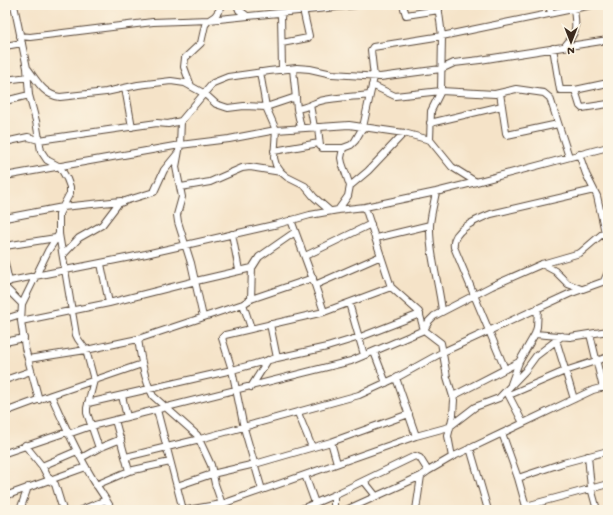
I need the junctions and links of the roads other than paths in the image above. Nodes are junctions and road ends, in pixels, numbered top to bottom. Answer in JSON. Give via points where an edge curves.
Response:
{"nodes":[{"id":1,"x":14,"y":5,"type":"edge"},
{"id":2,"x":223,"y":5,"type":"edge"},
{"id":3,"x":237,"y":5,"type":"edge"},
{"id":4,"x":357,"y":5,"type":"edge"},
{"id":5,"x":403,"y":5,"type":"edge"},
{"id":6,"x":549,"y":5,"type":"edge"},
{"id":7,"x":588,"y":5,"type":"edge"},
{"id":8,"x":439,"y":7,"type":"edge"},
{"id":9,"x":302,"y":8,"type":"edge"},
{"id":10,"x":574,"y":9,"type":"junction"},
{"id":11,"x":281,"y":13,"type":"junction"},
{"id":12,"x":551,"y":13,"type":"junction"},
{"id":13,"x":247,"y":16,"type":"junction"},
{"id":14,"x":209,"y":20,"type":"junction"},
{"id":15,"x":442,"y":36,"type":"junction"},
{"id":16,"x":21,"y":39,"type":"junction"},
{"id":17,"x":608,"y":40,"type":"edge"},
{"id":18,"x":282,"y":43,"type":"junction"},
{"id":19,"x":5,"y":46,"type":"edge"},
{"id":20,"x":565,"y":46,"type":"junction"},
{"id":21,"x":552,"y":48,"type":"junction"},
{"id":22,"x":27,"y":68,"type":"junction"},
{"id":23,"x":293,"y":69,"type":"junction"},
{"id":24,"x":441,"y":69,"type":"junction"},
{"id":25,"x":282,"y":70,"type":"junction"},
{"id":26,"x":260,"y":72,"type":"junction"},
{"id":27,"x":29,"y":77,"type":"junction"},
{"id":28,"x":374,"y":77,"type":"junction"},
{"id":29,"x":5,"y":80,"type":"edge"},
{"id":30,"x":608,"y":83,"type":"edge"},
{"id":31,"x":372,"y":85,"type":"junction"},
{"id":32,"x":191,"y":86,"type":"junction"},
{"id":33,"x":125,"y":88,"type":"junction"},
{"id":34,"x":575,"y":90,"type":"junction"},
{"id":35,"x":441,"y":91,"type":"junction"},
{"id":36,"x":500,"y":93,"type":"junction"},
{"id":37,"x":205,"y":94,"type":"junction"},
{"id":38,"x":29,"y":95,"type":"junction"},
{"id":39,"x":370,"y":95,"type":"junction"},
{"id":40,"x":296,"y":97,"type":"junction"},
{"id":41,"x":5,"y":101,"type":"edge"},
{"id":42,"x":608,"y":104,"type":"edge"},
{"id":43,"x":310,"y":105,"type":"junction"},
{"id":44,"x":502,"y":106,"type":"junction"},
{"id":45,"x":266,"y":107,"type":"junction"},
{"id":46,"x":297,"y":109,"type":"junction"},
{"id":47,"x":181,"y":120,"type":"junction"},
{"id":48,"x":430,"y":123,"type":"junction"},
{"id":49,"x":558,"y":124,"type":"junction"},
{"id":50,"x":132,"y":127,"type":"junction"},
{"id":51,"x":316,"y":127,"type":"junction"},
{"id":52,"x":363,"y":127,"type":"junction"},
{"id":53,"x":301,"y":128,"type":"junction"},
{"id":54,"x":276,"y":130,"type":"junction"},
{"id":55,"x":404,"y":133,"type":"junction"},
{"id":56,"x":39,"y":140,"type":"junction"},
{"id":57,"x":430,"y":140,"type":"junction"},
{"id":58,"x":5,"y":142,"type":"edge"},
{"id":59,"x":319,"y":143,"type":"junction"},
{"id":60,"x":608,"y":146,"type":"edge"},
{"id":61,"x":343,"y":148,"type":"junction"},
{"id":62,"x":180,"y":149,"type":"junction"},
{"id":63,"x":274,"y":151,"type":"junction"},
{"id":64,"x":579,"y":154,"type":"junction"},
{"id":65,"x":569,"y":157,"type":"junction"},
{"id":66,"x":60,"y":167,"type":"junction"},
{"id":67,"x":281,"y":172,"type":"junction"},
{"id":68,"x":5,"y":176,"type":"edge"},
{"id":69,"x":476,"y":182,"type":"junction"},
{"id":70,"x":350,"y":186,"type":"junction"},
{"id":71,"x":181,"y":187,"type":"junction"},
{"id":72,"x":594,"y":190,"type":"junction"},
{"id":73,"x":436,"y":192,"type":"junction"},
{"id":74,"x":125,"y":201,"type":"junction"},
{"id":75,"x":63,"y":207,"type":"junction"},
{"id":76,"x":365,"y":207,"type":"junction"},
{"id":77,"x":338,"y":210,"type":"junction"},
{"id":78,"x":330,"y":211,"type":"junction"},
{"id":79,"x":5,"y":218,"type":"edge"},
{"id":80,"x":291,"y":220,"type":"junction"},
{"id":81,"x":371,"y":224,"type":"junction"},
{"id":82,"x":430,"y":225,"type":"junction"},
{"id":83,"x":606,"y":230,"type":"edge"},
{"id":84,"x":296,"y":232,"type":"junction"},
{"id":85,"x":232,"y":234,"type":"junction"},
{"id":86,"x":58,"y":236,"type":"junction"},
{"id":87,"x":376,"y":238,"type":"junction"},
{"id":88,"x":185,"y":245,"type":"junction"},
{"id":89,"x":5,"y":246,"type":"edge"},
{"id":90,"x":608,"y":246,"type":"edge"},
{"id":91,"x":63,"y":255,"type":"junction"},
{"id":92,"x":305,"y":256,"type":"junction"},
{"id":93,"x":381,"y":256,"type":"junction"},
{"id":94,"x":5,"y":263,"type":"edge"},
{"id":95,"x":101,"y":264,"type":"junction"},
{"id":96,"x":542,"y":264,"type":"junction"},
{"id":97,"x":252,"y":268,"type":"junction"},
{"id":98,"x":239,"y":270,"type":"junction"},
{"id":99,"x":65,"y":271,"type":"junction"},
{"id":100,"x":608,"y":272,"type":"edge"},
{"id":101,"x":36,"y":276,"type":"junction"},
{"id":102,"x":313,"y":278,"type":"junction"},
{"id":103,"x":196,"y":280,"type":"junction"},
{"id":104,"x":606,"y":281,"type":"edge"},
{"id":105,"x":6,"y":284,"type":"edge"},
{"id":106,"x":316,"y":285,"type":"junction"},
{"id":107,"x":391,"y":287,"type":"junction"},
{"id":108,"x":581,"y":289,"type":"junction"},
{"id":109,"x":473,"y":295,"type":"junction"},
{"id":110,"x":251,"y":299,"type":"junction"},
{"id":111,"x":109,"y":303,"type":"junction"},
{"id":112,"x":350,"y":303,"type":"junction"},
{"id":113,"x":22,"y":304,"type":"junction"},
{"id":114,"x":243,"y":304,"type":"junction"},
{"id":115,"x":538,"y":308,"type":"junction"},
{"id":116,"x":71,"y":311,"type":"junction"},
{"id":117,"x":442,"y":311,"type":"junction"},
{"id":118,"x":324,"y":312,"type":"junction"},
{"id":119,"x":420,"y":314,"type":"junction"},
{"id":120,"x":203,"y":317,"type":"junction"},
{"id":121,"x":5,"y":318,"type":"edge"},
{"id":122,"x":21,"y":318,"type":"junction"},
{"id":123,"x":270,"y":324,"type":"junction"},
{"id":124,"x":251,"y":328,"type":"junction"},
{"id":125,"x":424,"y":330,"type":"junction"},
{"id":126,"x":489,"y":330,"type":"junction"},
{"id":127,"x":608,"y":331,"type":"edge"},
{"id":128,"x":535,"y":334,"type":"junction"},
{"id":129,"x":590,"y":334,"type":"junction"},
{"id":130,"x":359,"y":337,"type":"junction"},
{"id":131,"x":24,"y":338,"type":"junction"},
{"id":132,"x":559,"y":338,"type":"junction"},
{"id":133,"x":138,"y":339,"type":"junction"},
{"id":134,"x":5,"y":342,"type":"edge"},
{"id":135,"x":86,"y":350,"type":"junction"},
{"id":136,"x":374,"y":352,"type":"junction"},
{"id":137,"x":443,"y":352,"type":"junction"},
{"id":138,"x":364,"y":355,"type":"junction"},
{"id":139,"x":608,"y":357,"type":"edge"},
{"id":140,"x":277,"y":358,"type":"junction"},
{"id":141,"x":28,"y":359,"type":"junction"},
{"id":142,"x":268,"y":360,"type":"junction"},
{"id":143,"x":596,"y":360,"type":"junction"},
{"id":144,"x":519,"y":362,"type":"junction"},
{"id":145,"x":142,"y":364,"type":"junction"},
{"id":146,"x":232,"y":370,"type":"junction"},
{"id":147,"x":505,"y":370,"type":"junction"},
{"id":148,"x":31,"y":371,"type":"junction"},
{"id":149,"x":565,"y":371,"type":"junction"},
{"id":150,"x":396,"y":378,"type":"junction"},
{"id":151,"x":5,"y":380,"type":"edge"},
{"id":152,"x":94,"y":380,"type":"junction"},
{"id":153,"x":386,"y":383,"type":"junction"},
{"id":154,"x":251,"y":387,"type":"junction"},
{"id":155,"x":606,"y":387,"type":"edge"},
{"id":156,"x":149,"y":388,"type":"junction"},
{"id":157,"x":236,"y":391,"type":"junction"},
{"id":158,"x":508,"y":391,"type":"junction"},
{"id":159,"x":51,"y":395,"type":"junction"},
{"id":160,"x":122,"y":396,"type":"junction"},
{"id":161,"x":453,"y":396,"type":"junction"},
{"id":162,"x":574,"y":399,"type":"junction"},
{"id":163,"x":39,"y":400,"type":"junction"},
{"id":164,"x":88,"y":403,"type":"junction"},
{"id":165,"x":167,"y":408,"type":"junction"},
{"id":166,"x":157,"y":410,"type":"junction"},
{"id":167,"x":5,"y":412,"type":"edge"},
{"id":168,"x":298,"y":413,"type":"junction"},
{"id":169,"x":409,"y":414,"type":"junction"},
{"id":170,"x":127,"y":417,"type":"junction"},
{"id":171,"x":115,"y":420,"type":"junction"},
{"id":172,"x":523,"y":423,"type":"junction"},
{"id":173,"x":91,"y":426,"type":"junction"},
{"id":174,"x":449,"y":427,"type":"junction"},
{"id":175,"x":244,"y":428,"type":"junction"},
{"id":176,"x":68,"y":433,"type":"junction"},
{"id":177,"x":502,"y":433,"type":"junction"},
{"id":178,"x":416,"y":436,"type":"junction"},
{"id":179,"x":121,"y":439,"type":"junction"},
{"id":180,"x":200,"y":439,"type":"junction"},
{"id":181,"x":331,"y":442,"type":"junction"},
{"id":182,"x":25,"y":446,"type":"junction"},
{"id":183,"x":166,"y":446,"type":"junction"},
{"id":184,"x":312,"y":447,"type":"junction"},
{"id":185,"x":99,"y":448,"type":"junction"},
{"id":186,"x":470,"y":448,"type":"junction"},
{"id":187,"x":608,"y":451,"type":"edge"},
{"id":188,"x":77,"y":452,"type":"junction"},
{"id":189,"x":5,"y":453,"type":"edge"},
{"id":190,"x":588,"y":456,"type":"junction"},
{"id":191,"x":126,"y":457,"type":"junction"},
{"id":192,"x":452,"y":457,"type":"junction"},
{"id":193,"x":81,"y":458,"type":"junction"},
{"id":194,"x":170,"y":462,"type":"junction"},
{"id":195,"x":337,"y":463,"type":"junction"},
{"id":196,"x":254,"y":464,"type":"junction"},
{"id":197,"x":42,"y":466,"type":"junction"},
{"id":198,"x":86,"y":467,"type":"junction"},
{"id":199,"x":129,"y":471,"type":"junction"},
{"id":200,"x":428,"y":471,"type":"junction"},
{"id":201,"x":212,"y":474,"type":"junction"},
{"id":202,"x":305,"y":475,"type":"junction"},
{"id":203,"x":421,"y":476,"type":"junction"},
{"id":204,"x":518,"y":478,"type":"junction"},
{"id":205,"x":50,"y":481,"type":"junction"},
{"id":206,"x":364,"y":481,"type":"junction"},
{"id":207,"x":608,"y":484,"type":"edge"},
{"id":208,"x":96,"y":485,"type":"junction"},
{"id":209,"x":28,"y":486,"type":"junction"},
{"id":210,"x":177,"y":486,"type":"junction"},
{"id":211,"x":591,"y":488,"type":"junction"},
{"id":212,"x":262,"y":490,"type":"junction"},
{"id":213,"x":334,"y":495,"type":"junction"},
{"id":214,"x":5,"y":496,"type":"edge"},
{"id":215,"x":376,"y":496,"type":"junction"},
{"id":216,"x":106,"y":500,"type":"junction"},
{"id":217,"x":315,"y":503,"type":"junction"},
{"id":218,"x":223,"y":507,"type":"edge"},
{"id":219,"x":527,"y":508,"type":"edge"},
{"id":220,"x":20,"y":510,"type":"edge"},
{"id":221,"x":63,"y":510,"type":"edge"},
{"id":222,"x":80,"y":510,"type":"edge"},
{"id":223,"x":112,"y":510,"type":"edge"},
{"id":224,"x":183,"y":510,"type":"edge"},
{"id":225,"x":187,"y":510,"type":"edge"},
{"id":226,"x":299,"y":510,"type":"edge"},
{"id":227,"x":334,"y":510,"type":"edge"},
{"id":228,"x":346,"y":510,"type":"edge"},
{"id":229,"x":416,"y":510,"type":"edge"},
{"id":230,"x":488,"y":510,"type":"edge"},
{"id":231,"x":597,"y":510,"type":"edge"}],
"edges":[{"from":1,"to":16,"type":"street"},
{"from":2,"to":14,"type":"street"},
{"from":3,"to":13,"type":"street"},
{"from":4,"to":9,"type":"street"},
{"from":5,"to":8,"type":"street","via":[[406,15]]},
{"from":6,"to":12,"type":"street"},
{"from":7,"to":10,"type":"street"},
{"from":8,"to":15,"type":"street"},
{"from":9,"to":11,"type":"street"},
{"from":9,"to":18,"type":"street","via":[[308,38]]},
{"from":10,"to":12,"type":"street"},
{"from":10,"to":20,"type":"street","via":[[575,32]]},
{"from":11,"to":13,"type":"street"},
{"from":11,"to":18,"type":"street"},
{"from":12,"to":15,"type":"street"},
{"from":13,"to":14,"type":"street"},
{"from":14,"to":16,"type":"street","via":[[153,22]]},
{"from":14,"to":32,"type":"street","via":[[205,25],[201,43],[184,58],[184,67]]},
{"from":15,"to":24,"type":"street"},
{"from":15,"to":28,"type":"street","via":[[371,48]]},
{"from":16,"to":19,"type":"street"},
{"from":16,"to":22,"type":"street"},
{"from":17,"to":20,"type":"street"},
{"from":18,"to":25,"type":"street"},
{"from":20,"to":21,"type":"street"},
{"from":21,"to":24,"type":"street","via":[[454,63]]},
{"from":21,"to":34,"type":"street","via":[[560,90]]},
{"from":22,"to":27,"type":"street"},
{"from":22,"to":33,"type":"street","via":[[44,90],[55,96]]},
{"from":23,"to":25,"type":"street"},
{"from":23,"to":28,"type":"street"},
{"from":23,"to":40,"type":"street"},
{"from":24,"to":28,"type":"street"},
{"from":24,"to":35,"type":"street"},
{"from":25,"to":26,"type":"street"},
{"from":26,"to":37,"type":"street","via":[[228,77],[213,83]]},
{"from":26,"to":45,"type":"street"},
{"from":27,"to":29,"type":"street"},
{"from":27,"to":38,"type":"street"},
{"from":28,"to":31,"type":"street"},
{"from":30,"to":34,"type":"street"},
{"from":31,"to":35,"type":"street","via":[[395,96]]},
{"from":31,"to":39,"type":"street"},
{"from":32,"to":33,"type":"street","via":[[171,81]]},
{"from":32,"to":37,"type":"street"},
{"from":33,"to":50,"type":"street"},
{"from":34,"to":42,"type":"street","via":[[582,108]]},
{"from":35,"to":36,"type":"street"},
{"from":35,"to":48,"type":"street","via":[[431,111]]},
{"from":36,"to":44,"type":"street"},
{"from":36,"to":49,"type":"street","via":[[516,89],[544,93],[550,98]]},
{"from":37,"to":45,"type":"street","via":[[216,104],[228,108]]},
{"from":37,"to":47,"type":"street"},
{"from":38,"to":41,"type":"street"},
{"from":38,"to":56,"type":"street"},
{"from":39,"to":43,"type":"street"},
{"from":39,"to":52,"type":"street"},
{"from":40,"to":45,"type":"street"},
{"from":40,"to":46,"type":"street"},
{"from":43,"to":46,"type":"street"},
{"from":43,"to":51,"type":"street"},
{"from":44,"to":48,"type":"street"},
{"from":44,"to":49,"type":"street","via":[[507,135]]},
{"from":45,"to":54,"type":"street"},
{"from":46,"to":53,"type":"street"},
{"from":47,"to":50,"type":"street","via":[[168,124],[157,122]]},
{"from":47,"to":62,"type":"street"},
{"from":48,"to":57,"type":"street"},
{"from":49,"to":65,"type":"street"},
{"from":50,"to":56,"type":"street"},
{"from":51,"to":52,"type":"street"},
{"from":51,"to":53,"type":"street"},
{"from":51,"to":59,"type":"street"},
{"from":52,"to":55,"type":"street"},
{"from":52,"to":61,"type":"street","via":[[355,141]]},
{"from":53,"to":54,"type":"street"},
{"from":54,"to":62,"type":"street"},
{"from":54,"to":63,"type":"street"},
{"from":55,"to":57,"type":"street"},
{"from":55,"to":70,"type":"street"},
{"from":56,"to":58,"type":"street","via":[[28,137]]},
{"from":56,"to":66,"type":"street","via":[[43,156]]},
{"from":57,"to":69,"type":"street","via":[[452,166]]},
{"from":59,"to":61,"type":"street","via":[[322,148]]},
{"from":59,"to":63,"type":"street"},
{"from":60,"to":64,"type":"street"},
{"from":61,"to":70,"type":"street","via":[[342,163]]},
{"from":62,"to":66,"type":"street"},
{"from":62,"to":71,"type":"street","via":[[176,167]]},
{"from":62,"to":74,"type":"street","via":[[164,170],[154,192]]},
{"from":63,"to":67,"type":"street","via":[[276,165]]},
{"from":64,"to":65,"type":"street"},
{"from":64,"to":72,"type":"street"},
{"from":65,"to":69,"type":"street"},
{"from":66,"to":68,"type":"street"},
{"from":66,"to":75,"type":"street","via":[[70,187]]},
{"from":67,"to":71,"type":"street","via":[[242,168],[210,182]]},
{"from":67,"to":78,"type":"street","via":[[305,186]]},
{"from":69,"to":73,"type":"street"},
{"from":70,"to":77,"type":"street","via":[[348,196]]},
{"from":71,"to":88,"type":"street","via":[[182,197],[177,215]]},
{"from":72,"to":83,"type":"street"},
{"from":72,"to":109,"type":"street","via":[[490,214],[459,232],[454,247]]},
{"from":73,"to":76,"type":"street"},
{"from":73,"to":82,"type":"street"},
{"from":74,"to":75,"type":"street"},
{"from":74,"to":91,"type":"street","via":[[115,207],[102,225],[79,238]]},
{"from":75,"to":79,"type":"street"},
{"from":75,"to":86,"type":"street","via":[[59,214]]},
{"from":76,"to":77,"type":"street"},
{"from":76,"to":81,"type":"street"},
{"from":77,"to":78,"type":"street"},
{"from":78,"to":80,"type":"street"},
{"from":80,"to":84,"type":"street"},
{"from":80,"to":85,"type":"street"},
{"from":81,"to":87,"type":"street"},
{"from":81,"to":92,"type":"street"},
{"from":82,"to":87,"type":"street"},
{"from":82,"to":117,"type":"street","via":[[431,250]]},
{"from":83,"to":90,"type":"street"},
{"from":83,"to":96,"type":"street","via":[[580,253]]},
{"from":84,"to":92,"type":"street"},
{"from":84,"to":97,"type":"street","via":[[259,257]]},
{"from":85,"to":88,"type":"street"},
{"from":85,"to":98,"type":"street"},
{"from":86,"to":89,"type":"street"},
{"from":86,"to":91,"type":"street"},
{"from":86,"to":101,"type":"street"},
{"from":87,"to":93,"type":"street"},
{"from":88,"to":95,"type":"street"},
{"from":88,"to":103,"type":"street"},
{"from":91,"to":99,"type":"street"},
{"from":92,"to":102,"type":"street"},
{"from":93,"to":106,"type":"street"},
{"from":93,"to":107,"type":"street"},
{"from":94,"to":105,"type":"street"},
{"from":95,"to":99,"type":"street"},
{"from":95,"to":111,"type":"street"},
{"from":96,"to":108,"type":"street","via":[[555,270],[568,284]]},
{"from":96,"to":109,"type":"street"},
{"from":97,"to":98,"type":"street"},
{"from":97,"to":110,"type":"street"},
{"from":98,"to":103,"type":"street"},
{"from":99,"to":101,"type":"street"},
{"from":99,"to":116,"type":"street"},
{"from":100,"to":104,"type":"street"},
{"from":101,"to":105,"type":"street"},
{"from":101,"to":113,"type":"street"},
{"from":102,"to":106,"type":"street"},
{"from":102,"to":110,"type":"street"},
{"from":103,"to":111,"type":"street"},
{"from":103,"to":120,"type":"street"},
{"from":104,"to":108,"type":"street"},
{"from":105,"to":113,"type":"street"},
{"from":106,"to":118,"type":"street"},
{"from":107,"to":112,"type":"street"},
{"from":107,"to":119,"type":"street"},
{"from":108,"to":115,"type":"street"},
{"from":109,"to":117,"type":"street"},
{"from":109,"to":126,"type":"street"},
{"from":110,"to":114,"type":"street"},
{"from":111,"to":116,"type":"street"},
{"from":112,"to":118,"type":"street"},
{"from":112,"to":130,"type":"street"},
{"from":113,"to":122,"type":"street"},
{"from":114,"to":120,"type":"street"},
{"from":114,"to":124,"type":"street"},
{"from":115,"to":126,"type":"street"},
{"from":115,"to":128,"type":"street"},
{"from":116,"to":122,"type":"street"},
{"from":116,"to":135,"type":"street","via":[[76,334]]},
{"from":117,"to":125,"type":"street","via":[[429,321]]},
{"from":118,"to":123,"type":"street"},
{"from":119,"to":125,"type":"street"},
{"from":119,"to":130,"type":"street"},
{"from":120,"to":133,"type":"street"},
{"from":121,"to":122,"type":"street"},
{"from":122,"to":131,"type":"street"},
{"from":123,"to":124,"type":"street"},
{"from":123,"to":140,"type":"street"},
{"from":124,"to":146,"type":"street","via":[[222,338]]},
{"from":125,"to":136,"type":"street"},
{"from":125,"to":137,"type":"street","via":[[441,343]]},
{"from":126,"to":137,"type":"street"},
{"from":126,"to":147,"type":"street"},
{"from":127,"to":129,"type":"street"},
{"from":128,"to":132,"type":"street"},
{"from":128,"to":144,"type":"street"},
{"from":129,"to":132,"type":"street"},
{"from":129,"to":143,"type":"street"},
{"from":130,"to":138,"type":"street"},
{"from":130,"to":140,"type":"street","via":[[317,350]]},
{"from":131,"to":134,"type":"street"},
{"from":131,"to":141,"type":"street"},
{"from":132,"to":149,"type":"street"},
{"from":132,"to":158,"type":"street","via":[[536,356]]},
{"from":133,"to":135,"type":"street"},
{"from":133,"to":145,"type":"street"},
{"from":135,"to":141,"type":"street"},
{"from":135,"to":152,"type":"street"},
{"from":136,"to":138,"type":"street"},
{"from":136,"to":153,"type":"street"},
{"from":137,"to":150,"type":"street"},
{"from":137,"to":161,"type":"street"},
{"from":138,"to":154,"type":"street","via":[[351,361]]},
{"from":139,"to":143,"type":"street"},
{"from":140,"to":142,"type":"street"},
{"from":141,"to":148,"type":"street"},
{"from":142,"to":146,"type":"street"},
{"from":142,"to":154,"type":"street"},
{"from":143,"to":149,"type":"street"},
{"from":143,"to":155,"type":"street"},
{"from":144,"to":147,"type":"street"},
{"from":144,"to":158,"type":"street"},
{"from":145,"to":152,"type":"street"},
{"from":145,"to":156,"type":"street"},
{"from":146,"to":156,"type":"street"},
{"from":146,"to":157,"type":"street"},
{"from":147,"to":161,"type":"street"},
{"from":148,"to":151,"type":"street"},
{"from":148,"to":163,"type":"street"},
{"from":149,"to":158,"type":"street"},
{"from":149,"to":162,"type":"street"},
{"from":150,"to":153,"type":"street"},
{"from":150,"to":169,"type":"street"},
{"from":152,"to":159,"type":"street"},
{"from":152,"to":164,"type":"street"},
{"from":153,"to":168,"type":"street","via":[[359,396]]},
{"from":154,"to":157,"type":"street"},
{"from":155,"to":162,"type":"street"},
{"from":156,"to":160,"type":"street"},
{"from":156,"to":165,"type":"street","via":[[153,396]]},
{"from":157,"to":165,"type":"street"},
{"from":157,"to":175,"type":"street"},
{"from":158,"to":172,"type":"street"},
{"from":158,"to":174,"type":"street","via":[[494,401],[475,407]]},
{"from":159,"to":163,"type":"street"},
{"from":159,"to":176,"type":"street"},
{"from":160,"to":164,"type":"street"},
{"from":160,"to":170,"type":"street"},
{"from":161,"to":174,"type":"street","via":[[453,415]]},
{"from":162,"to":172,"type":"street"},
{"from":163,"to":167,"type":"street"},
{"from":164,"to":173,"type":"street","via":[[87,413]]},
{"from":165,"to":166,"type":"street"},
{"from":165,"to":180,"type":"street"},
{"from":166,"to":170,"type":"street"},
{"from":166,"to":183,"type":"street"},
{"from":168,"to":175,"type":"street"},
{"from":168,"to":184,"type":"street"},
{"from":169,"to":178,"type":"street"},
{"from":169,"to":181,"type":"street"},
{"from":170,"to":171,"type":"street"},
{"from":171,"to":173,"type":"street"},
{"from":171,"to":179,"type":"street"},
{"from":172,"to":177,"type":"street"},
{"from":173,"to":176,"type":"street"},
{"from":173,"to":185,"type":"street"},
{"from":174,"to":178,"type":"street"},
{"from":174,"to":192,"type":"street"},
{"from":175,"to":180,"type":"street"},
{"from":175,"to":196,"type":"street"},
{"from":176,"to":182,"type":"street"},
{"from":176,"to":188,"type":"street"},
{"from":177,"to":186,"type":"street"},
{"from":177,"to":204,"type":"street"},
{"from":178,"to":195,"type":"street"},
{"from":179,"to":185,"type":"street"},
{"from":179,"to":191,"type":"street"},
{"from":180,"to":183,"type":"street"},
{"from":180,"to":201,"type":"street"},
{"from":181,"to":184,"type":"street"},
{"from":181,"to":195,"type":"street"},
{"from":182,"to":189,"type":"street"},
{"from":182,"to":197,"type":"street"},
{"from":183,"to":191,"type":"street"},
{"from":183,"to":194,"type":"street"},
{"from":184,"to":196,"type":"street"},
{"from":185,"to":193,"type":"street"},
{"from":186,"to":192,"type":"street"},
{"from":186,"to":230,"type":"street"},
{"from":187,"to":190,"type":"street"},
{"from":188,"to":193,"type":"street"},
{"from":188,"to":197,"type":"street"},
{"from":190,"to":204,"type":"street"},
{"from":190,"to":211,"type":"street"},
{"from":191,"to":199,"type":"street"},
{"from":192,"to":200,"type":"street"},
{"from":193,"to":198,"type":"street"},
{"from":194,"to":199,"type":"street"},
{"from":194,"to":210,"type":"street"},
{"from":195,"to":202,"type":"street"},
{"from":196,"to":201,"type":"street"},
{"from":196,"to":212,"type":"street"},
{"from":197,"to":205,"type":"street"},
{"from":198,"to":205,"type":"street"},
{"from":198,"to":208,"type":"street"},
{"from":199,"to":208,"type":"street"},
{"from":200,"to":203,"type":"street"},
{"from":200,"to":206,"type":"street","via":[[416,456]]},
{"from":201,"to":210,"type":"street"},
{"from":201,"to":218,"type":"street"},
{"from":202,"to":212,"type":"street"},
{"from":202,"to":217,"type":"street"},
{"from":203,"to":215,"type":"street"},
{"from":203,"to":229,"type":"street"},
{"from":204,"to":219,"type":"street"},
{"from":205,"to":209,"type":"street"},
{"from":205,"to":221,"type":"street","via":[[57,487]]},
{"from":206,"to":213,"type":"street"},
{"from":206,"to":215,"type":"street"},
{"from":207,"to":211,"type":"street"},
{"from":208,"to":216,"type":"street"},
{"from":209,"to":214,"type":"street"},
{"from":209,"to":220,"type":"street"},
{"from":210,"to":224,"type":"street"},
{"from":211,"to":219,"type":"street"},
{"from":211,"to":231,"type":"street"},
{"from":212,"to":218,"type":"street"},
{"from":213,"to":217,"type":"street"},
{"from":213,"to":227,"type":"street"},
{"from":215,"to":228,"type":"street"},
{"from":216,"to":222,"type":"street"},
{"from":216,"to":223,"type":"street"},
{"from":217,"to":226,"type":"street"},
{"from":218,"to":225,"type":"street"}]}
